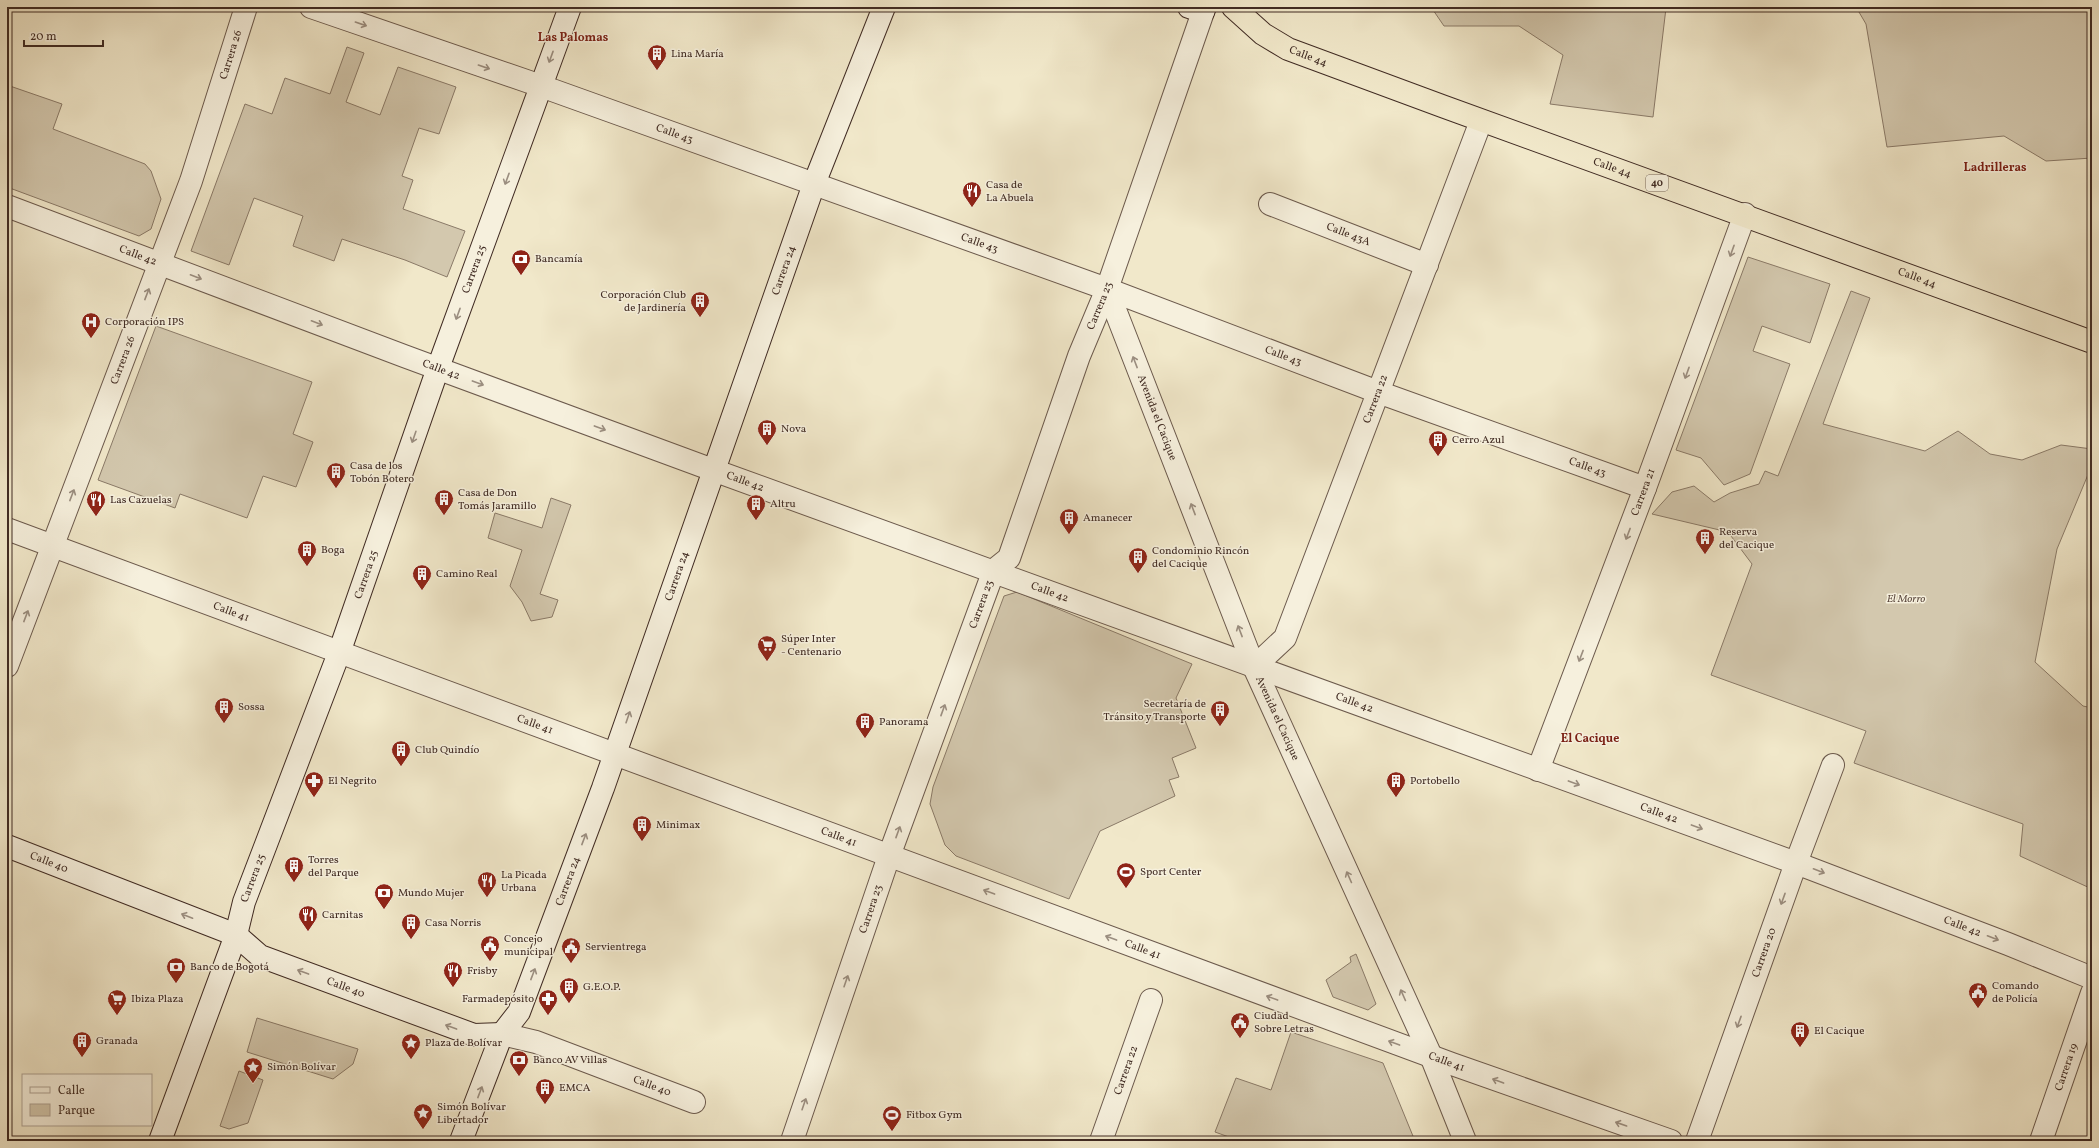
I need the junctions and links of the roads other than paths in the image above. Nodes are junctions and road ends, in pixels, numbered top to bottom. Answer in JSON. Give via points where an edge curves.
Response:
{"nodes":[{"id":1,"x":246,"y":7,"type":"edge"},
{"id":2,"x":311,"y":7,"type":"edge"},
{"id":3,"x":570,"y":7,"type":"edge"},
{"id":4,"x":884,"y":7,"type":"edge"},
{"id":5,"x":1233,"y":7,"type":"edge"},
{"id":6,"x":1199,"y":9,"type":"edge"},
{"id":7,"x":541,"y":86,"type":"junction"},
{"id":8,"x":1481,"y":121,"type":"junction"},
{"id":9,"x":814,"y":184,"type":"junction"},
{"id":10,"x":1270,"y":204,"type":"dead end"},
{"id":11,"x":7,"y":206,"type":"edge"},
{"id":12,"x":1745,"y":214,"type":"junction"},
{"id":13,"x":159,"y":263,"type":"junction"},
{"id":14,"x":1427,"y":265,"type":"junction"},
{"id":15,"x":1107,"y":289,"type":"junction"},
{"id":16,"x":2092,"y":342,"type":"edge"},
{"id":17,"x":438,"y":368,"type":"junction"},
{"id":18,"x":1378,"y":392,"type":"junction"},
{"id":19,"x":713,"y":470,"type":"junction"},
{"id":20,"x":1645,"y":488,"type":"junction"},
{"id":21,"x":7,"y":530,"type":"edge"},
{"id":22,"x":53,"y":547,"type":"junction"},
{"id":23,"x":994,"y":570,"type":"junction"},
{"id":24,"x":339,"y":653,"type":"junction"},
{"id":25,"x":7,"y":666,"type":"edge"},
{"id":26,"x":1254,"y":667,"type":"junction"},
{"id":27,"x":615,"y":753,"type":"junction"},
{"id":28,"x":1833,"y":765,"type":"dead end"},
{"id":29,"x":1538,"y":770,"type":"junction"},
{"id":30,"x":7,"y":846,"type":"edge"},
{"id":31,"x":889,"y":856,"type":"junction"},
{"id":32,"x":1796,"y":862,"type":"junction"},
{"id":33,"x":236,"y":935,"type":"junction"},
{"id":34,"x":2092,"y":978,"type":"edge"},
{"id":35,"x":2092,"y":993,"type":"edge"},
{"id":36,"x":1151,"y":1000,"type":"dead end"},
{"id":37,"x":502,"y":1034,"type":"junction"},
{"id":38,"x":1431,"y":1056,"type":"junction"},
{"id":39,"x":694,"y":1102,"type":"dead end"},
{"id":40,"x":1457,"y":1136,"type":"edge"},
{"id":41,"x":160,"y":1141,"type":"edge"},
{"id":42,"x":461,"y":1141,"type":"edge"},
{"id":43,"x":793,"y":1141,"type":"edge"},
{"id":44,"x":1101,"y":1141,"type":"edge"},
{"id":45,"x":1671,"y":1141,"type":"edge"},
{"id":46,"x":1697,"y":1141,"type":"edge"},
{"id":47,"x":2041,"y":1141,"type":"edge"}],
"edges":[{"from":1,"to":13,"type":"street","name":"Carrera 26","via":[[191,181]]},
{"from":2,"to":7,"type":"street","name":"Calle 43","one_way":true},
{"from":3,"to":7,"type":"street","name":"Carrera 25","one_way":true},
{"from":4,"to":9,"type":"street","name":"Carrera 24"},
{"from":5,"to":8,"type":"highway","name":"Calle 44","number":"40","via":[[1263,34],[1288,49]]},
{"from":6,"to":15,"type":"street","name":"Carrera 23"},
{"from":7,"to":9,"type":"street","name":"Calle 43"},
{"from":7,"to":17,"type":"street","name":"Carrera 25","one_way":true},
{"from":8,"to":12,"type":"highway","name":"Calle 44","number":"40"},
{"from":8,"to":14,"type":"street","name":"Carrera 22"},
{"from":9,"to":15,"type":"street","name":"Calle 43"},
{"from":9,"to":19,"type":"street","name":"Carrera 24"},
{"from":10,"to":14,"type":"street","name":"Calle 43A"},
{"from":11,"to":13,"type":"street","name":"Calle 42"},
{"from":12,"to":16,"type":"highway","name":"Calle 44","number":"40"},
{"from":12,"to":20,"type":"street","name":"Carrera 21","one_way":true},
{"from":13,"to":17,"type":"street","name":"Calle 42","one_way":true},
{"from":22,"to":13,"type":"street","name":"Carrera 26","one_way":true},
{"from":14,"to":18,"type":"street","name":"Carrera 22"},
{"from":15,"to":18,"type":"street","name":"Calle 43"},
{"from":15,"to":23,"type":"street","name":"Carrera 23","via":[[1080,356],[1009,558]]},
{"from":26,"to":15,"type":"street","name":"Avenida el Cacique","one_way":true},
{"from":17,"to":19,"type":"street","name":"Calle 42","one_way":true},
{"from":17,"to":24,"type":"street","name":"Carrera 25","one_way":true},
{"from":18,"to":20,"type":"street","name":"Calle 43"},
{"from":18,"to":26,"type":"street","name":"Carrera 22","via":[[1285,638]]},
{"from":19,"to":23,"type":"street","name":"Calle 42"},
{"from":27,"to":19,"type":"street","name":"Carrera 24","one_way":true},
{"from":20,"to":29,"type":"street","name":"Carrera 21","one_way":true},
{"from":21,"to":22,"type":"street","name":"Calle 41"},
{"from":22,"to":24,"type":"street","name":"Calle 41"},
{"from":25,"to":22,"type":"street","name":"Carrera 26","one_way":true},
{"from":23,"to":26,"type":"street","name":"Calle 42"},
{"from":31,"to":23,"type":"street","name":"Carrera 23","one_way":true},
{"from":24,"to":27,"type":"street","name":"Calle 41"},
{"from":24,"to":33,"type":"street","name":"Carrera 25","via":[[244,902]]},
{"from":26,"to":29,"type":"street","name":"Calle 42"},
{"from":38,"to":26,"type":"street","name":"Avenida el Cacique","one_way":true},
{"from":27,"to":31,"type":"street","name":"Calle 41"},
{"from":37,"to":27,"type":"street","name":"Carrera 24","one_way":true,"via":[[519,1012]]},
{"from":28,"to":32,"type":"street","name":"Carrera 20"},
{"from":29,"to":32,"type":"street","name":"Calle 42","one_way":true},
{"from":33,"to":30,"type":"street","name":"Calle 40","one_way":true},
{"from":38,"to":31,"type":"street","name":"Calle 41","one_way":true},
{"from":43,"to":31,"type":"street","name":"Carrera 23","one_way":true},
{"from":32,"to":34,"type":"street","name":"Calle 42","one_way":true},
{"from":32,"to":46,"type":"street","name":"Carrera 20","one_way":true},
{"from":37,"to":33,"type":"street","name":"Calle 40","one_way":true,"via":[[474,1035],[267,959]]},
{"from":33,"to":41,"type":"street","name":"Carrera 25"},
{"from":35,"to":47,"type":"street","name":"Carrera 19"},
{"from":36,"to":44,"type":"street","name":"Carrera 22"},
{"from":37,"to":39,"type":"street","name":"Calle 40","via":[[536,1042]]},
{"from":42,"to":37,"type":"street","name":"Carrera 24","one_way":true},
{"from":38,"to":40,"type":"street","name":"Avenida el Cacique"},
{"from":45,"to":38,"type":"street","name":"Calle 41","one_way":true}]}
